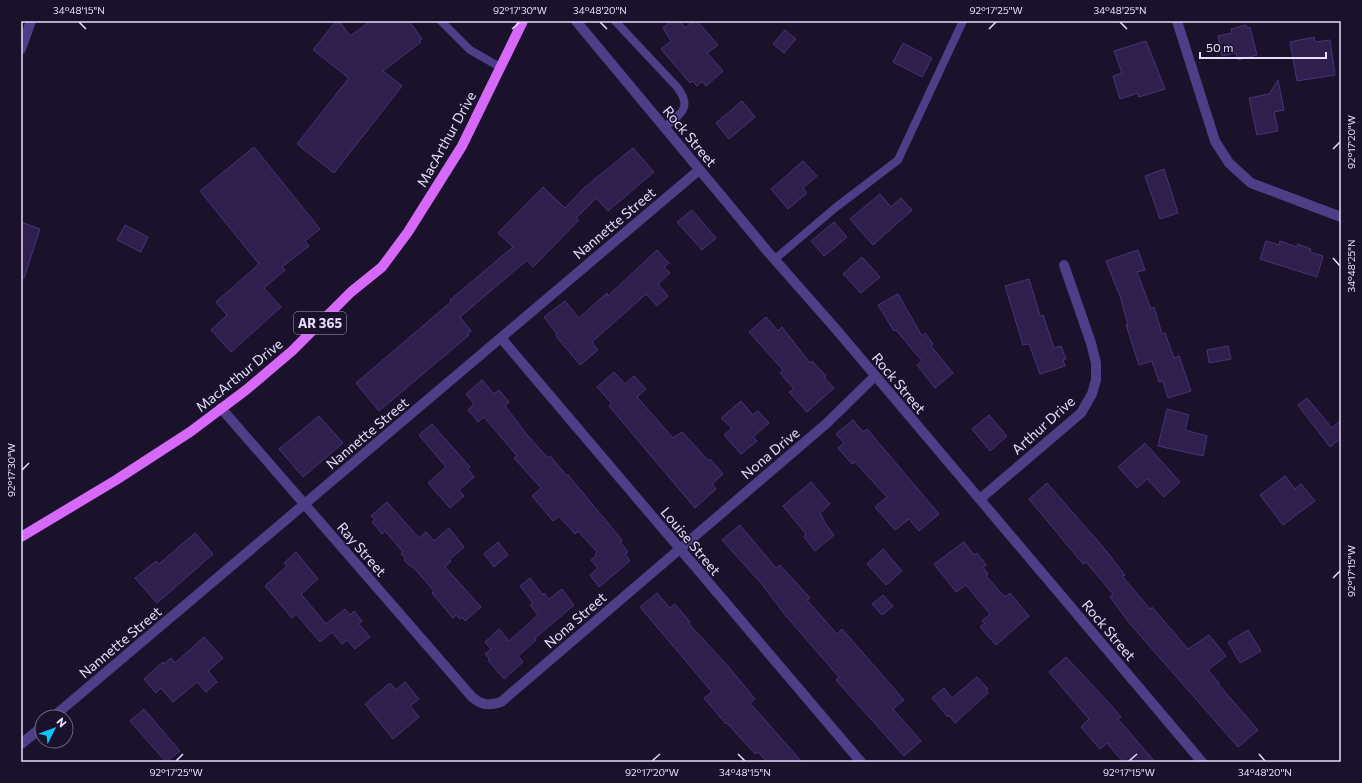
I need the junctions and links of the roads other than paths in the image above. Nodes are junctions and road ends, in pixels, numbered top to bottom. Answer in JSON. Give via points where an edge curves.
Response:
{"nodes":[{"id":1,"x":31,"y":21,"type":"edge"},
{"id":2,"x":441,"y":21,"type":"edge"},
{"id":3,"x":523,"y":21,"type":"edge"},
{"id":4,"x":576,"y":21,"type":"edge"},
{"id":5,"x":615,"y":21,"type":"edge"},
{"id":6,"x":963,"y":21,"type":"edge"},
{"id":7,"x":1177,"y":21,"type":"edge"},
{"id":8,"x":21,"y":49,"type":"edge"},
{"id":9,"x":500,"y":67,"type":"junction"},
{"id":10,"x":665,"y":127,"type":"junction"},
{"id":11,"x":699,"y":170,"type":"junction"},
{"id":12,"x":1341,"y":217,"type":"edge"},
{"id":13,"x":774,"y":259,"type":"junction"},
{"id":14,"x":1064,"y":266,"type":"dead end"},
{"id":15,"x":501,"y":338,"type":"junction"},
{"id":16,"x":875,"y":376,"type":"junction"},
{"id":17,"x":221,"y":408,"type":"junction"},
{"id":18,"x":980,"y":499,"type":"junction"},
{"id":19,"x":304,"y":504,"type":"junction"},
{"id":20,"x":21,"y":537,"type":"edge"},
{"id":21,"x":679,"y":549,"type":"junction"},
{"id":22,"x":485,"y":705,"type":"joint"},
{"id":23,"x":62,"y":709,"type":"edge"},
{"id":24,"x":34,"y":733,"type":"edge"},
{"id":25,"x":21,"y":744,"type":"edge"},
{"id":26,"x":861,"y":762,"type":"edge"},
{"id":27,"x":1202,"y":762,"type":"edge"}],
"edges":[{"from":1,"to":8,"type":"street"},
{"from":2,"to":9,"type":"lane","via":[[470,50]]},
{"from":3,"to":9,"type":"main road","name":"MacArthur Drive","number":"AR 365"},
{"from":4,"to":10,"type":"street","name":"Rock Street"},
{"from":5,"to":10,"type":"lane","via":[[677,87],[685,99],[682,112]]},
{"from":6,"to":13,"type":"lane","via":[[898,160]]},
{"from":7,"to":12,"type":"street","via":[[1215,141],[1229,163],[1251,183]]},
{"from":9,"to":17,"type":"main road","name":"MacArthur Drive","number":"AR 365","via":[[451,164],[408,232],[382,267],[351,292],[292,351]]},
{"from":10,"to":11,"type":"street","name":"Rock Street"},
{"from":11,"to":13,"type":"street","name":"Rock Street"},
{"from":11,"to":15,"type":"street","name":"Nannette Street"},
{"from":13,"to":16,"type":"street","name":"Rock Street"},
{"from":14,"to":18,"type":"street","name":"Arthur Drive","via":[[1096,363],[1096,380],[1092,394],[1081,413]]},
{"from":15,"to":19,"type":"street","name":"Nannette Street"},
{"from":15,"to":21,"type":"street","name":"Louise Street"},
{"from":16,"to":18,"type":"street","name":"Rock Street"},
{"from":16,"to":21,"type":"street","name":"Nona Drive","via":[[826,423]]},
{"from":17,"to":19,"type":"street","name":"Ray Street"},
{"from":17,"to":20,"type":"main road","name":"MacArthur Drive","number":"AR 365","via":[[190,432],[116,480]]},
{"from":18,"to":27,"type":"street","name":"Rock Street"},
{"from":19,"to":22,"type":"street","name":"Ray Street","via":[[472,697]]},
{"from":19,"to":23,"type":"street","name":"Nannette Street"},
{"from":21,"to":22,"type":"street","name":"Nona Street","via":[[501,702]]},
{"from":21,"to":26,"type":"street","name":"Louise Street"},
{"from":24,"to":25,"type":"street"}]}
